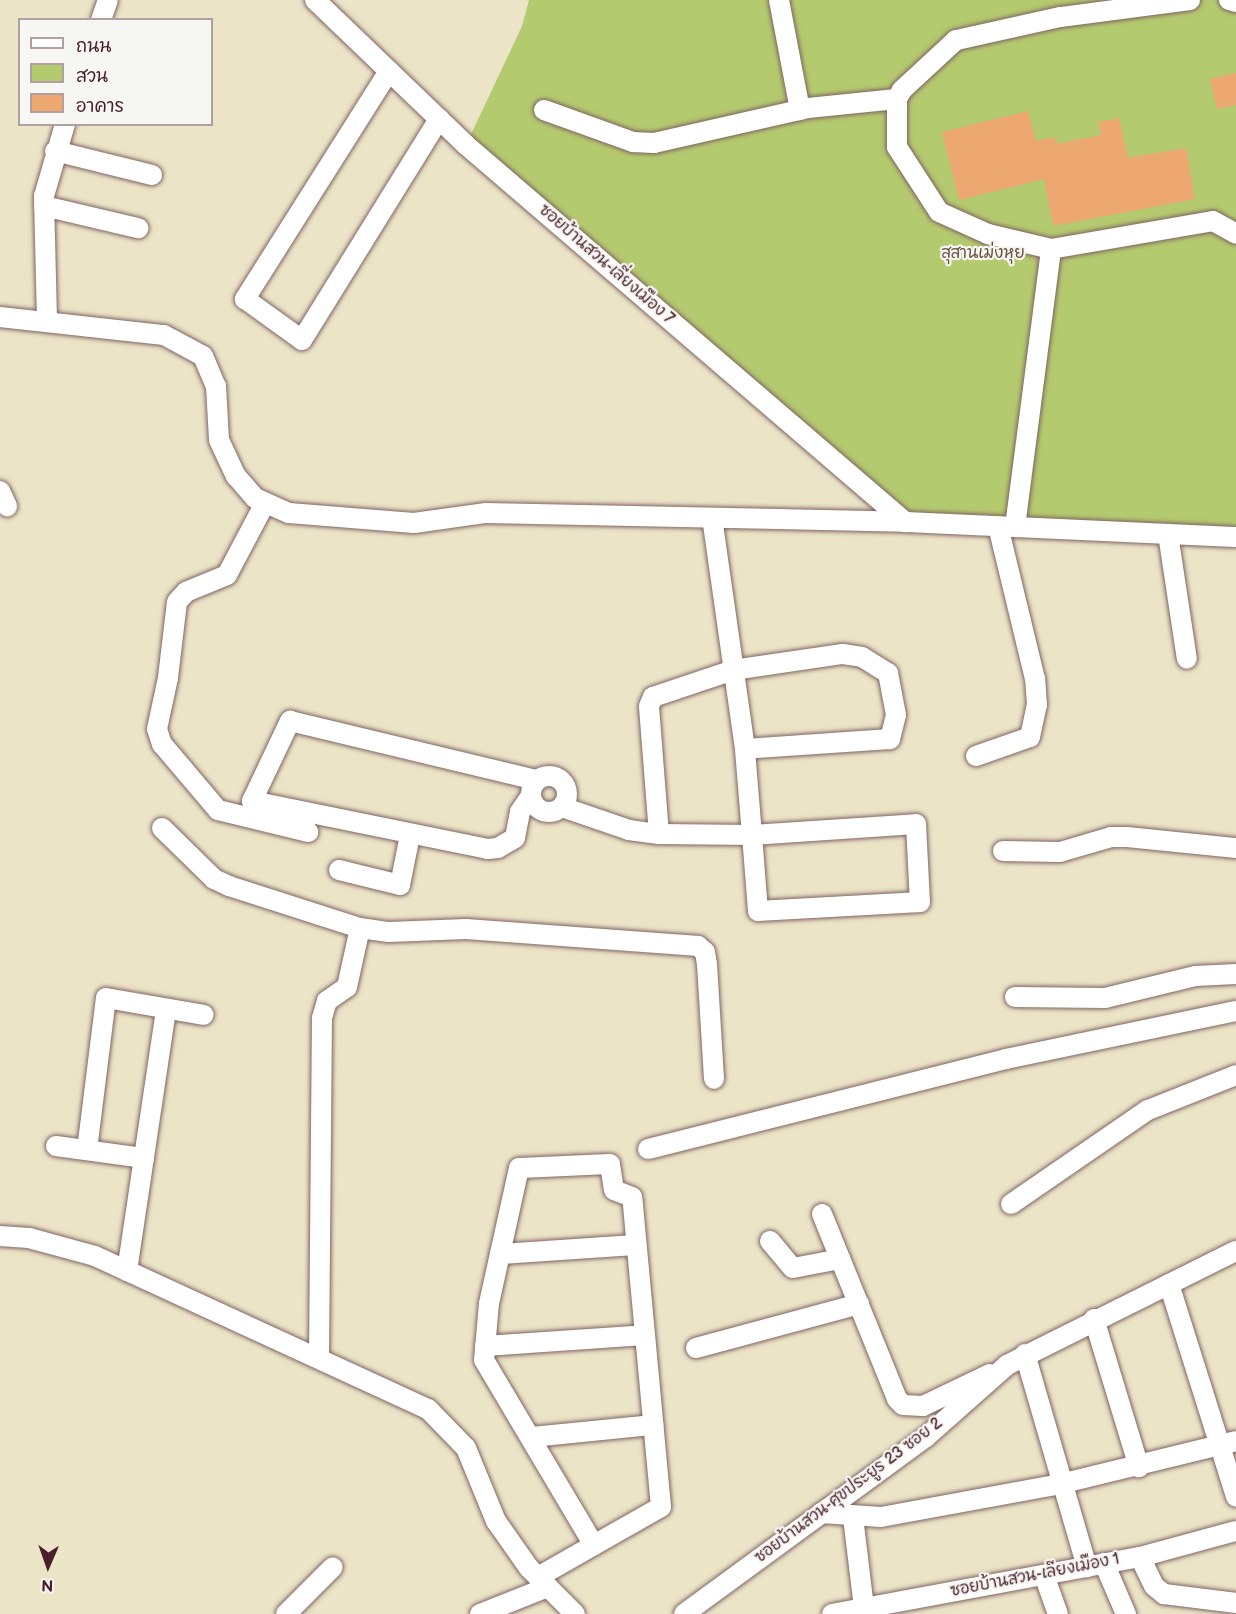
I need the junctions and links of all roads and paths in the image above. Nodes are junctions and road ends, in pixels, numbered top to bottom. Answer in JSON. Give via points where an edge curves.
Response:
{"nodes":[{"id":1,"x":108,"y":0,"type":"edge"},
{"id":2,"x":315,"y":0,"type":"edge"},
{"id":3,"x":779,"y":0,"type":"edge"},
{"id":4,"x":1190,"y":0,"type":"edge"},
{"id":5,"x":1229,"y":0,"type":"edge"},
{"id":6,"x":1236,"y":2,"type":"edge"},
{"id":7,"x":1057,"y":8,"type":"edge"},
{"id":8,"x":103,"y":18,"type":"edge"},
{"id":9,"x":389,"y":71,"type":"junction"},
{"id":10,"x":897,"y":99,"type":"junction"},
{"id":11,"x":800,"y":110,"type":"junction"},
{"id":12,"x":544,"y":111,"type":"dead end"},
{"id":13,"x":438,"y":119,"type":"junction"},
{"id":14,"x":63,"y":126,"type":"edge"},
{"id":15,"x":55,"y":151,"type":"junction"},
{"id":16,"x":152,"y":175,"type":"dead end"},
{"id":17,"x":44,"y":206,"type":"junction"},
{"id":18,"x":138,"y":228,"type":"dead end"},
{"id":19,"x":1236,"y":234,"type":"edge"},
{"id":20,"x":1051,"y":249,"type":"junction"},
{"id":21,"x":0,"y":317,"type":"edge"},
{"id":22,"x":47,"y":320,"type":"junction"},
{"id":23,"x":264,"y":505,"type":"junction"},
{"id":24,"x":712,"y":518,"type":"junction"},
{"id":25,"x":905,"y":522,"type":"junction"},
{"id":26,"x":1007,"y":526,"type":"junction"},
{"id":27,"x":1168,"y":534,"type":"junction"},
{"id":28,"x":1236,"y":537,"type":"edge"},
{"id":29,"x":1187,"y":659,"type":"dead end"},
{"id":30,"x":733,"y":669,"type":"junction"},
{"id":31,"x":745,"y":749,"type":"junction"},
{"id":32,"x":976,"y":756,"type":"dead end"},
{"id":33,"x":533,"y":789,"type":"junction"},
{"id":34,"x":562,"y":807,"type":"junction"},
{"id":35,"x":162,"y":828,"type":"dead end"},
{"id":36,"x":308,"y":832,"type":"dead end"},
{"id":37,"x":410,"y":834,"type":"junction"},
{"id":38,"x":659,"y":834,"type":"junction"},
{"id":39,"x":752,"y":835,"type":"junction"},
{"id":40,"x":1236,"y":848,"type":"edge"},
{"id":41,"x":1003,"y":851,"type":"dead end"},
{"id":42,"x":339,"y":870,"type":"dead end"},
{"id":43,"x":360,"y":928,"type":"junction"},
{"id":44,"x":1236,"y":974,"type":"edge"},
{"id":45,"x":1014,"y":998,"type":"dead end"},
{"id":46,"x":166,"y":1008,"type":"junction"},
{"id":47,"x":1236,"y":1011,"type":"edge"},
{"id":48,"x":204,"y":1015,"type":"dead end"},
{"id":49,"x":1236,"y":1069,"type":"edge"},
{"id":50,"x":1236,"y":1075,"type":"edge"},
{"id":51,"x":714,"y":1079,"type":"dead end"},
{"id":52,"x":1236,"y":1080,"type":"edge"},
{"id":53,"x":56,"y":1146,"type":"dead end"},
{"id":54,"x":648,"y":1149,"type":"dead end"},
{"id":55,"x":87,"y":1150,"type":"junction"},
{"id":56,"x":144,"y":1158,"type":"junction"},
{"id":57,"x":1011,"y":1204,"type":"dead end"},
{"id":58,"x":822,"y":1214,"type":"dead end"},
{"id":59,"x":0,"y":1236,"type":"edge"},
{"id":60,"x":770,"y":1241,"type":"dead end"},
{"id":61,"x":636,"y":1245,"type":"junction"},
{"id":62,"x":1236,"y":1251,"type":"edge"},
{"id":63,"x":500,"y":1254,"type":"junction"},
{"id":64,"x":840,"y":1259,"type":"junction"},
{"id":65,"x":128,"y":1272,"type":"junction"},
{"id":66,"x":1168,"y":1284,"type":"junction"},
{"id":67,"x":859,"y":1304,"type":"junction"},
{"id":68,"x":1094,"y":1319,"type":"junction"},
{"id":69,"x":645,"y":1335,"type":"junction"},
{"id":70,"x":485,"y":1346,"type":"junction"},
{"id":71,"x":696,"y":1348,"type":"dead end"},
{"id":72,"x":1025,"y":1354,"type":"junction"},
{"id":73,"x":319,"y":1358,"type":"junction"},
{"id":74,"x":999,"y":1372,"type":"junction"},
{"id":75,"x":653,"y":1425,"type":"junction"},
{"id":76,"x":532,"y":1437,"type":"junction"},
{"id":77,"x":1227,"y":1443,"type":"edge"},
{"id":78,"x":1140,"y":1467,"type":"junction"},
{"id":79,"x":1060,"y":1485,"type":"junction"},
{"id":80,"x":1236,"y":1497,"type":"edge"},
{"id":81,"x":821,"y":1513,"type":"junction"},
{"id":82,"x":853,"y":1517,"type":"junction"},
{"id":83,"x":1236,"y":1531,"type":"edge"},
{"id":84,"x":594,"y":1545,"type":"junction"},
{"id":85,"x":1140,"y":1557,"type":"junction"},
{"id":86,"x":1096,"y":1565,"type":"junction"},
{"id":87,"x":333,"y":1567,"type":"dead end"},
{"id":88,"x":1044,"y":1575,"type":"junction"},
{"id":89,"x":543,"y":1582,"type":"junction"},
{"id":90,"x":1236,"y":1603,"type":"edge"},
{"id":91,"x":864,"y":1608,"type":"junction"},
{"id":92,"x":286,"y":1614,"type":"edge"},
{"id":93,"x":480,"y":1614,"type":"edge"},
{"id":94,"x":575,"y":1614,"type":"edge"},
{"id":95,"x":684,"y":1614,"type":"edge"},
{"id":96,"x":831,"y":1614,"type":"edge"},
{"id":97,"x":1058,"y":1614,"type":"edge"},
{"id":98,"x":1126,"y":1614,"type":"edge"}],
"edges":[{"from":1,"to":8,"type":"street"},
{"from":2,"to":9,"type":"street","name":"ซอยบ้านสวน-เลี่ยงเมือง 7"},
{"from":3,"to":11,"type":"street"},
{"from":4,"to":7,"type":"street"},
{"from":5,"to":6,"type":"street"},
{"from":7,"to":10,"type":"street","via":[[956,40]]},
{"from":9,"to":13,"type":"street","name":"ซอยบ้านสวน-เลี่ยงเมือง 7"},
{"from":9,"to":13,"type":"street","via":[[245,299],[302,340]]},
{"from":10,"to":11,"type":"street"},
{"from":10,"to":20,"type":"street","via":[[897,147],[939,212],[988,234]]},
{"from":11,"to":12,"type":"street","via":[[646,143]]},
{"from":13,"to":25,"type":"street","name":"ซอยบ้านสวน-เลี่ยงเมือง 7"},
{"from":14,"to":15,"type":"street"},
{"from":15,"to":16,"type":"street"},
{"from":15,"to":17,"type":"street"},
{"from":17,"to":18,"type":"street"},
{"from":17,"to":22,"type":"street"},
{"from":19,"to":20,"type":"street","via":[[1213,221]]},
{"from":20,"to":26,"type":"street"},
{"from":21,"to":22,"type":"street"},
{"from":22,"to":23,"type":"street","via":[[165,335],[203,356],[216,386],[219,440],[236,476]]},
{"from":23,"to":24,"type":"street","via":[[290,513],[414,523],[486,513]]},
{"from":23,"to":36,"type":"street","via":[[227,575],[186,592],[177,602],[157,729],[162,744],[218,810]]},
{"from":24,"to":25,"type":"street"},
{"from":24,"to":30,"type":"street"},
{"from":25,"to":26,"type":"street"},
{"from":26,"to":27,"type":"street"},
{"from":26,"to":32,"type":"street","via":[[1037,705],[1030,737]]},
{"from":27,"to":28,"type":"street"},
{"from":27,"to":29,"type":"street"},
{"from":30,"to":31,"type":"street"},
{"from":30,"to":31,"type":"street","via":[[854,655],[888,673],[896,700],[890,739]]},
{"from":30,"to":38,"type":"street","via":[[651,700]]},
{"from":31,"to":39,"type":"street"},
{"from":33,"to":34,"type":"street","via":[[541,810],[552,812]]},
{"from":33,"to":34,"type":"street","via":[[548,776],[560,779],[567,790]]},
{"from":33,"to":37,"type":"street","via":[[520,812],[515,838],[498,848],[475,849]]},
{"from":33,"to":37,"type":"street","via":[[290,721],[252,801]]},
{"from":34,"to":38,"type":"street","via":[[629,830]]},
{"from":35,"to":43,"type":"street","via":[[214,879]]},
{"from":37,"to":42,"type":"street","via":[[400,885]]},
{"from":38,"to":39,"type":"street"},
{"from":39,"to":39,"type":"street","via":[[758,911],[920,902],[916,824]]},
{"from":40,"to":41,"type":"street","via":[[1111,837],[1060,852]]},
{"from":43,"to":51,"type":"street","via":[[466,929],[698,946],[705,952],[707,964]]},
{"from":43,"to":73,"type":"street","via":[[347,987],[327,1000],[322,1018]]},
{"from":44,"to":45,"type":"street","via":[[1195,976],[1105,998]]},
{"from":46,"to":48,"type":"street"},
{"from":46,"to":55,"type":"street","via":[[106,998]]},
{"from":46,"to":56,"type":"street"},
{"from":47,"to":54,"type":"street","via":[[1006,1059]]},
{"from":49,"to":50,"type":"street"},
{"from":50,"to":52,"type":"street"},
{"from":50,"to":57,"type":"street","via":[[1148,1110]]},
{"from":53,"to":55,"type":"street"},
{"from":55,"to":56,"type":"street"},
{"from":56,"to":65,"type":"street"},
{"from":58,"to":64,"type":"street"},
{"from":59,"to":65,"type":"street","via":[[29,1238],[95,1256]]},
{"from":60,"to":64,"type":"street","via":[[793,1268]]},
{"from":61,"to":63,"type":"street"},
{"from":61,"to":63,"type":"street","via":[[632,1197],[614,1190],[610,1164],[519,1168]]},
{"from":61,"to":69,"type":"street"},
{"from":62,"to":66,"type":"street","name":"ซอยบ้านสวน-ศุขประยูร 23 ซอย 2"},
{"from":63,"to":70,"type":"street"},
{"from":64,"to":67,"type":"street"},
{"from":65,"to":73,"type":"street"},
{"from":66,"to":68,"type":"street","name":"ซอยบ้านสวน-ศุขประยูร 23 ซอย 2"},
{"from":66,"to":77,"type":"street"},
{"from":67,"to":71,"type":"street"},
{"from":67,"to":74,"type":"street","via":[[897,1399],[903,1405],[923,1406],[966,1383]]},
{"from":68,"to":72,"type":"street","name":"ซอยบ้านสวน-ศุขประยูร 23 ซอย 2"},
{"from":68,"to":78,"type":"street"},
{"from":69,"to":70,"type":"street"},
{"from":69,"to":75,"type":"street"},
{"from":70,"to":76,"type":"street","via":[[484,1360]]},
{"from":72,"to":74,"type":"street","name":"ซอยบ้านสวน-ศุขประยูร 23 ซอย 2"},
{"from":72,"to":79,"type":"street"},
{"from":73,"to":89,"type":"street","via":[[428,1410],[466,1449],[496,1521]]},
{"from":74,"to":81,"type":"street","name":"ซอยบ้านสวน-ศุขประยูร 23 ซอย 2","via":[[926,1437]]},
{"from":75,"to":76,"type":"street"},
{"from":75,"to":84,"type":"street","via":[[661,1507]]},
{"from":76,"to":84,"type":"street"},
{"from":77,"to":78,"type":"street"},
{"from":77,"to":80,"type":"street"},
{"from":78,"to":79,"type":"street"},
{"from":79,"to":82,"type":"street","via":[[880,1516]]},
{"from":79,"to":86,"type":"street"},
{"from":81,"to":82,"type":"street"},
{"from":81,"to":95,"type":"street","name":"ซอยบ้านสวน-ศุขประยูร 23 ซอย 2"},
{"from":82,"to":91,"type":"street"},
{"from":83,"to":85,"type":"street","name":"ซอยบ้านสวน-เลียงเมือง 1"},
{"from":84,"to":89,"type":"street"},
{"from":85,"to":86,"type":"street","name":"ซอยบ้านสวน-เลียงเมือง 1"},
{"from":85,"to":90,"type":"street","via":[[1154,1586],[1164,1594]]},
{"from":86,"to":88,"type":"street","name":"ซอยบ้านสวน-เลียงเมือง 1"},
{"from":86,"to":98,"type":"street"},
{"from":87,"to":92,"type":"street"},
{"from":88,"to":91,"type":"street","name":"ซอยบ้านสวน-เลียงเมือง 1"},
{"from":88,"to":97,"type":"street"},
{"from":89,"to":93,"type":"street"},
{"from":89,"to":94,"type":"street"},
{"from":91,"to":96,"type":"street","name":"ซอยบ้านสวน-เลียงเมือง 1"}]}
